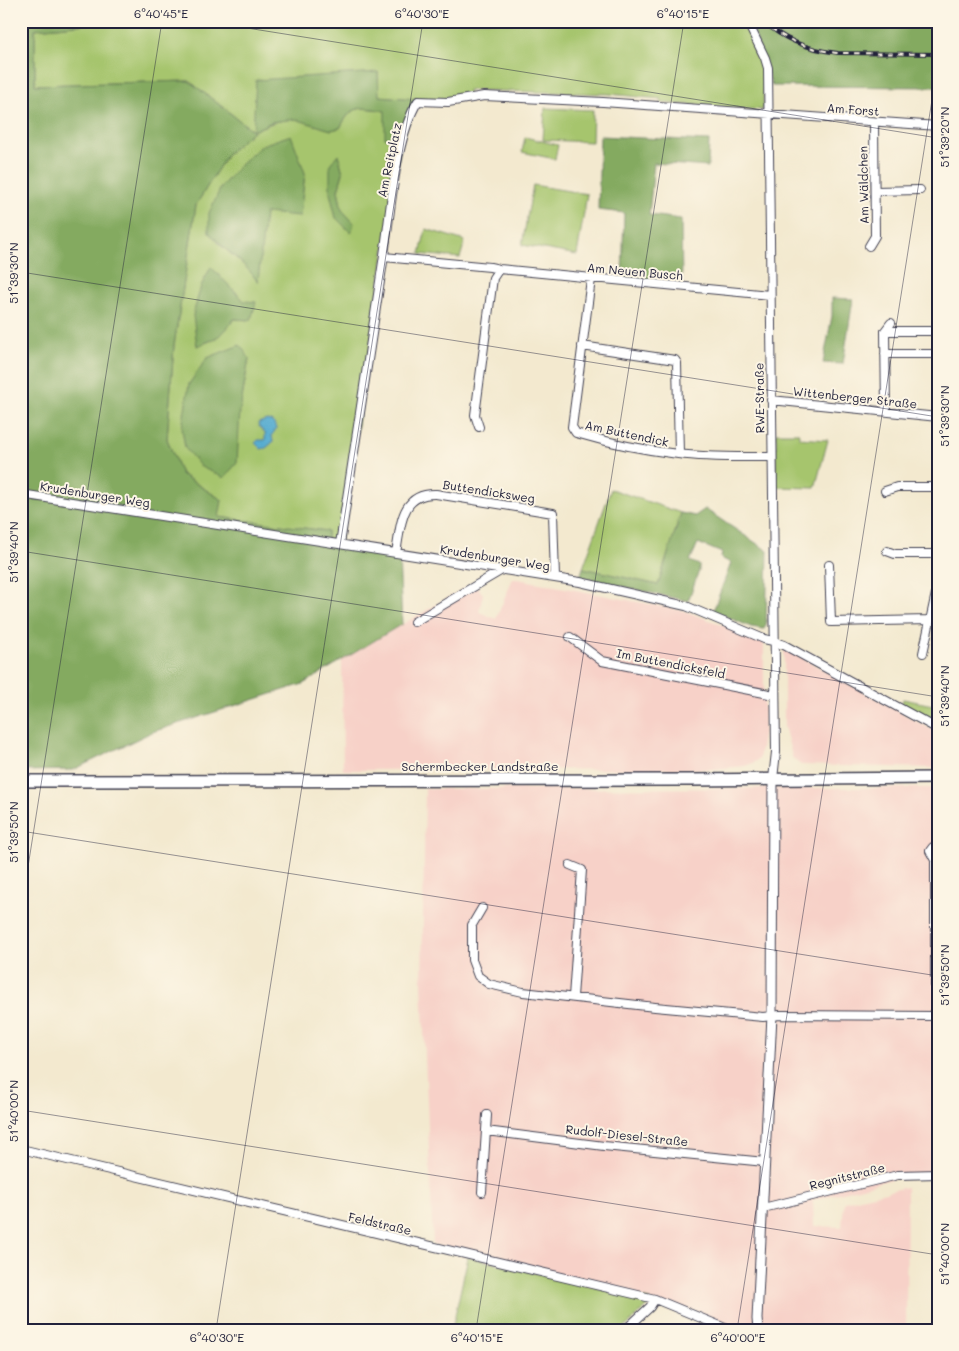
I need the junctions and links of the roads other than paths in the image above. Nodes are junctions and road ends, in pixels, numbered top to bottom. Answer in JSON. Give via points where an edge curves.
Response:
{"nodes":[{"id":1,"x":747,"y":21,"type":"edge"},
{"id":2,"x":768,"y":113,"type":"junction"},
{"id":3,"x":874,"y":122,"type":"junction"},
{"id":4,"x":938,"y":126,"type":"edge"},
{"id":5,"x":875,"y":190,"type":"junction"},
{"id":6,"x":920,"y":190,"type":"dead end"},
{"id":7,"x":869,"y":246,"type":"dead end"},
{"id":8,"x":384,"y":256,"type":"junction"},
{"id":9,"x":499,"y":270,"type":"junction"},
{"id":10,"x":591,"y":279,"type":"junction"},
{"id":11,"x":770,"y":295,"type":"junction"},
{"id":12,"x":891,"y":323,"type":"dead end"},
{"id":13,"x":938,"y":331,"type":"edge"},
{"id":14,"x":885,"y":332,"type":"junction"},
{"id":15,"x":582,"y":346,"type":"junction"},
{"id":16,"x":885,"y":354,"type":"junction"},
{"id":17,"x":938,"y":354,"type":"edge"},
{"id":18,"x":771,"y":400,"type":"junction"},
{"id":19,"x":886,"y":411,"type":"junction"},
{"id":20,"x":938,"y":416,"type":"edge"},
{"id":21,"x":479,"y":427,"type":"dead end"},
{"id":22,"x":679,"y":454,"type":"junction"},
{"id":23,"x":771,"y":457,"type":"junction"},
{"id":24,"x":938,"y":487,"type":"edge"},
{"id":25,"x":885,"y":491,"type":"dead end"},
{"id":26,"x":21,"y":494,"type":"edge"},
{"id":27,"x":340,"y":544,"type":"junction"},
{"id":28,"x":887,"y":550,"type":"dead end"},
{"id":29,"x":396,"y":553,"type":"junction"},
{"id":30,"x":938,"y":554,"type":"edge"},
{"id":31,"x":829,"y":565,"type":"dead end"},
{"id":32,"x":502,"y":570,"type":"junction"},
{"id":33,"x":555,"y":578,"type":"junction"},
{"id":34,"x":938,"y":584,"type":"edge"},
{"id":35,"x":930,"y":620,"type":"junction"},
{"id":36,"x":414,"y":622,"type":"dead end"},
{"id":37,"x":570,"y":637,"type":"dead end"},
{"id":38,"x":773,"y":640,"type":"junction"},
{"id":39,"x":923,"y":653,"type":"dead end"},
{"id":40,"x":774,"y":695,"type":"junction"},
{"id":41,"x":938,"y":729,"type":"edge"},
{"id":42,"x":773,"y":778,"type":"junction"},
{"id":43,"x":938,"y":778,"type":"edge"},
{"id":44,"x":21,"y":781,"type":"edge"},
{"id":45,"x":938,"y":847,"type":"edge"},
{"id":46,"x":936,"y":858,"type":"edge"},
{"id":47,"x":570,"y":865,"type":"dead end"},
{"id":48,"x":482,"y":908,"type":"dead end"},
{"id":49,"x":573,"y":997,"type":"junction"},
{"id":50,"x":772,"y":1015,"type":"junction"},
{"id":51,"x":936,"y":1016,"type":"edge"},
{"id":52,"x":486,"y":1115,"type":"dead end"},
{"id":53,"x":486,"y":1130,"type":"junction"},
{"id":54,"x":21,"y":1149,"type":"edge"},
{"id":55,"x":765,"y":1162,"type":"junction"},
{"id":56,"x":938,"y":1174,"type":"edge"},
{"id":57,"x":482,"y":1192,"type":"dead end"},
{"id":58,"x":762,"y":1208,"type":"junction"},
{"id":59,"x":655,"y":1299,"type":"junction"},
{"id":60,"x":625,"y":1330,"type":"edge"},
{"id":61,"x":730,"y":1330,"type":"edge"},
{"id":62,"x":758,"y":1330,"type":"edge"}],
"edges":[{"from":1,"to":2,"type":"street","name":"RWE-Straße","via":[[768,68]]},
{"from":2,"to":3,"type":"street","name":"Am Forst"},
{"from":2,"to":8,"type":"street","name":"Am Reitplatz","via":[[484,96],[448,102],[418,100],[402,144]]},
{"from":2,"to":11,"type":"street","name":"RWE-Straße"},
{"from":3,"to":4,"type":"street","name":"Am Forst"},
{"from":3,"to":5,"type":"street","name":"Am Wäldchen"},
{"from":5,"to":6,"type":"street"},
{"from":5,"to":7,"type":"street","name":"Am Wäldchen","via":[[875,236]]},
{"from":8,"to":9,"type":"street","name":"Am Neuen Busch"},
{"from":8,"to":27,"type":"street","name":"Am Reitplatz"},
{"from":9,"to":10,"type":"street","name":"Am Neuen Busch"},
{"from":9,"to":21,"type":"street","via":[[493,278],[475,415]]},
{"from":10,"to":11,"type":"street","name":"Am Neuen Busch"},
{"from":10,"to":15,"type":"street","name":"Am Buttendick"},
{"from":11,"to":18,"type":"street","name":"RWE-Straße"},
{"from":12,"to":14,"type":"street"},
{"from":13,"to":14,"type":"street"},
{"from":14,"to":16,"type":"street"},
{"from":15,"to":22,"type":"street","via":[[675,360]]},
{"from":15,"to":22,"type":"street","name":"Am Buttendick","via":[[573,430],[615,444]]},
{"from":16,"to":17,"type":"street"},
{"from":16,"to":19,"type":"street"},
{"from":18,"to":19,"type":"street","name":"Wittenberger Straße"},
{"from":18,"to":23,"type":"street","name":"RWE-Straße"},
{"from":19,"to":20,"type":"street","name":"Wittenberger Straße"},
{"from":22,"to":23,"type":"street","name":"Am Buttendick"},
{"from":23,"to":38,"type":"street","name":"RWE-Straße"},
{"from":24,"to":25,"type":"street","via":[[897,487]]},
{"from":26,"to":27,"type":"street","name":"Krudenburger Weg"},
{"from":27,"to":29,"type":"street","name":"Krudenburger Weg"},
{"from":28,"to":30,"type":"street","via":[[895,554]]},
{"from":29,"to":32,"type":"street","name":"Krudenburger Weg"},
{"from":29,"to":33,"type":"street","name":"Buttendicksweg","via":[[406,508],[419,496],[436,494],[553,513]]},
{"from":31,"to":35,"type":"street","via":[[831,622]]},
{"from":32,"to":33,"type":"street","name":"Krudenburger Weg"},
{"from":32,"to":36,"type":"street"},
{"from":33,"to":38,"type":"street","name":"Krudenburger Weg","via":[[686,606]]},
{"from":34,"to":35,"type":"street"},
{"from":35,"to":39,"type":"street"},
{"from":37,"to":40,"type":"street","name":"Im Buttendicksfeld","via":[[602,661]]},
{"from":38,"to":40,"type":"street","name":"RWE-Straße"},
{"from":38,"to":41,"type":"street","name":"Krudenburger Weg"},
{"from":40,"to":42,"type":"street","name":"RWE-Straße","via":[[776,752]]},
{"from":42,"to":43,"type":"main road","name":"Schermbecker Landstraße"},
{"from":42,"to":44,"type":"main road","name":"Schermbecker Landstraße"},
{"from":42,"to":50,"type":"street"},
{"from":45,"to":46,"type":"street","via":[[933,846],[930,851]]},
{"from":46,"to":51,"type":"street"},
{"from":47,"to":49,"type":"street","via":[[582,870]]},
{"from":48,"to":49,"type":"street","via":[[472,925],[472,960],[482,980],[514,990]]},
{"from":49,"to":50,"type":"street","via":[[763,1017]]},
{"from":50,"to":51,"type":"street"},
{"from":50,"to":55,"type":"street"},
{"from":52,"to":53,"type":"street"},
{"from":53,"to":55,"type":"street","name":"Rudolf-Diesel-Straße"},
{"from":53,"to":57,"type":"street"},
{"from":54,"to":59,"type":"street","name":"Feldstraße"},
{"from":55,"to":58,"type":"street"},
{"from":56,"to":58,"type":"street","name":"Regnitstraße","via":[[898,1175]]},
{"from":58,"to":62,"type":"street"},
{"from":59,"to":60,"type":"street"},
{"from":59,"to":61,"type":"street","name":"Feldstraße"}]}
